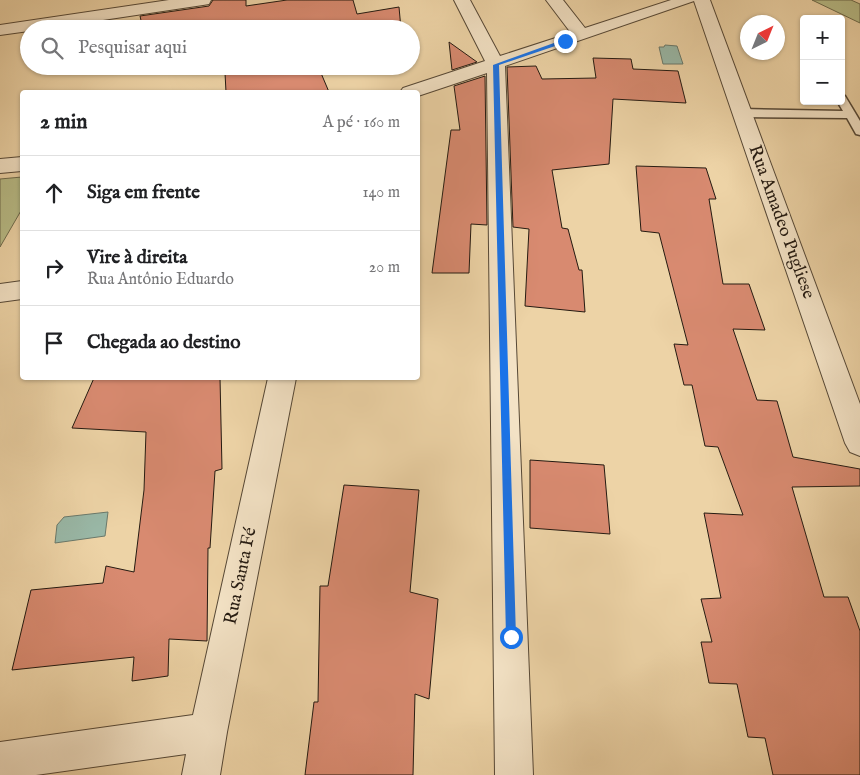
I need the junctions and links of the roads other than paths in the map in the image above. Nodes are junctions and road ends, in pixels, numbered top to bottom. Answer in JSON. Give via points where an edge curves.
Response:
{"nodes":[{"id":1,"x":203,"y":0,"type":"edge"},
{"id":2,"x":462,"y":0,"type":"edge"},
{"id":3,"x":554,"y":0,"type":"edge"},
{"id":4,"x":687,"y":0,"type":"edge"},
{"id":5,"x":702,"y":0,"type":"edge"},
{"id":6,"x":68,"y":20,"type":"edge"},
{"id":7,"x":20,"y":27,"type":"edge"},
{"id":8,"x":0,"y":30,"type":"edge"},
{"id":9,"x":582,"y":35,"type":"junction"},
{"id":10,"x":496,"y":65,"type":"junction"},
{"id":11,"x":416,"y":90,"type":"edge"},
{"id":12,"x":845,"y":105,"type":"edge"},
{"id":13,"x":742,"y":114,"type":"junction"},
{"id":14,"x":851,"y":115,"type":"junction"},
{"id":15,"x":860,"y":131,"type":"edge"},
{"id":16,"x":20,"y":164,"type":"edge"},
{"id":17,"x":0,"y":166,"type":"edge"},
{"id":18,"x":20,"y":290,"type":"edge"},
{"id":19,"x":0,"y":293,"type":"edge"},
{"id":20,"x":282,"y":380,"type":"edge"},
{"id":21,"x":860,"y":443,"type":"edge"},
{"id":22,"x":208,"y":732,"type":"junction"},
{"id":23,"x":0,"y":761,"type":"edge"},
{"id":24,"x":201,"y":775,"type":"edge"},
{"id":25,"x":514,"y":775,"type":"edge"}],
"edges":[{"from":1,"to":6,"type":"street"},
{"from":2,"to":10,"type":"street"},
{"from":3,"to":9,"type":"street"},
{"from":4,"to":9,"type":"street"},
{"from":5,"to":13,"type":"street","name":"Rua Amadeo Pugliese"},
{"from":7,"to":8,"type":"street"},
{"from":9,"to":10,"type":"street"},
{"from":10,"to":11,"type":"street"},
{"from":10,"to":25,"type":"street"},
{"from":12,"to":14,"type":"lane"},
{"from":13,"to":14,"type":"lane"},
{"from":13,"to":21,"type":"street","name":"Rua Amadeo Pugliese"},
{"from":14,"to":15,"type":"lane"},
{"from":16,"to":17,"type":"street"},
{"from":18,"to":19,"type":"street"},
{"from":20,"to":22,"type":"street","name":"Rua Santa Fé"},
{"from":22,"to":23,"type":"street"},
{"from":22,"to":24,"type":"street","name":"Rua Santa Fé"}]}
